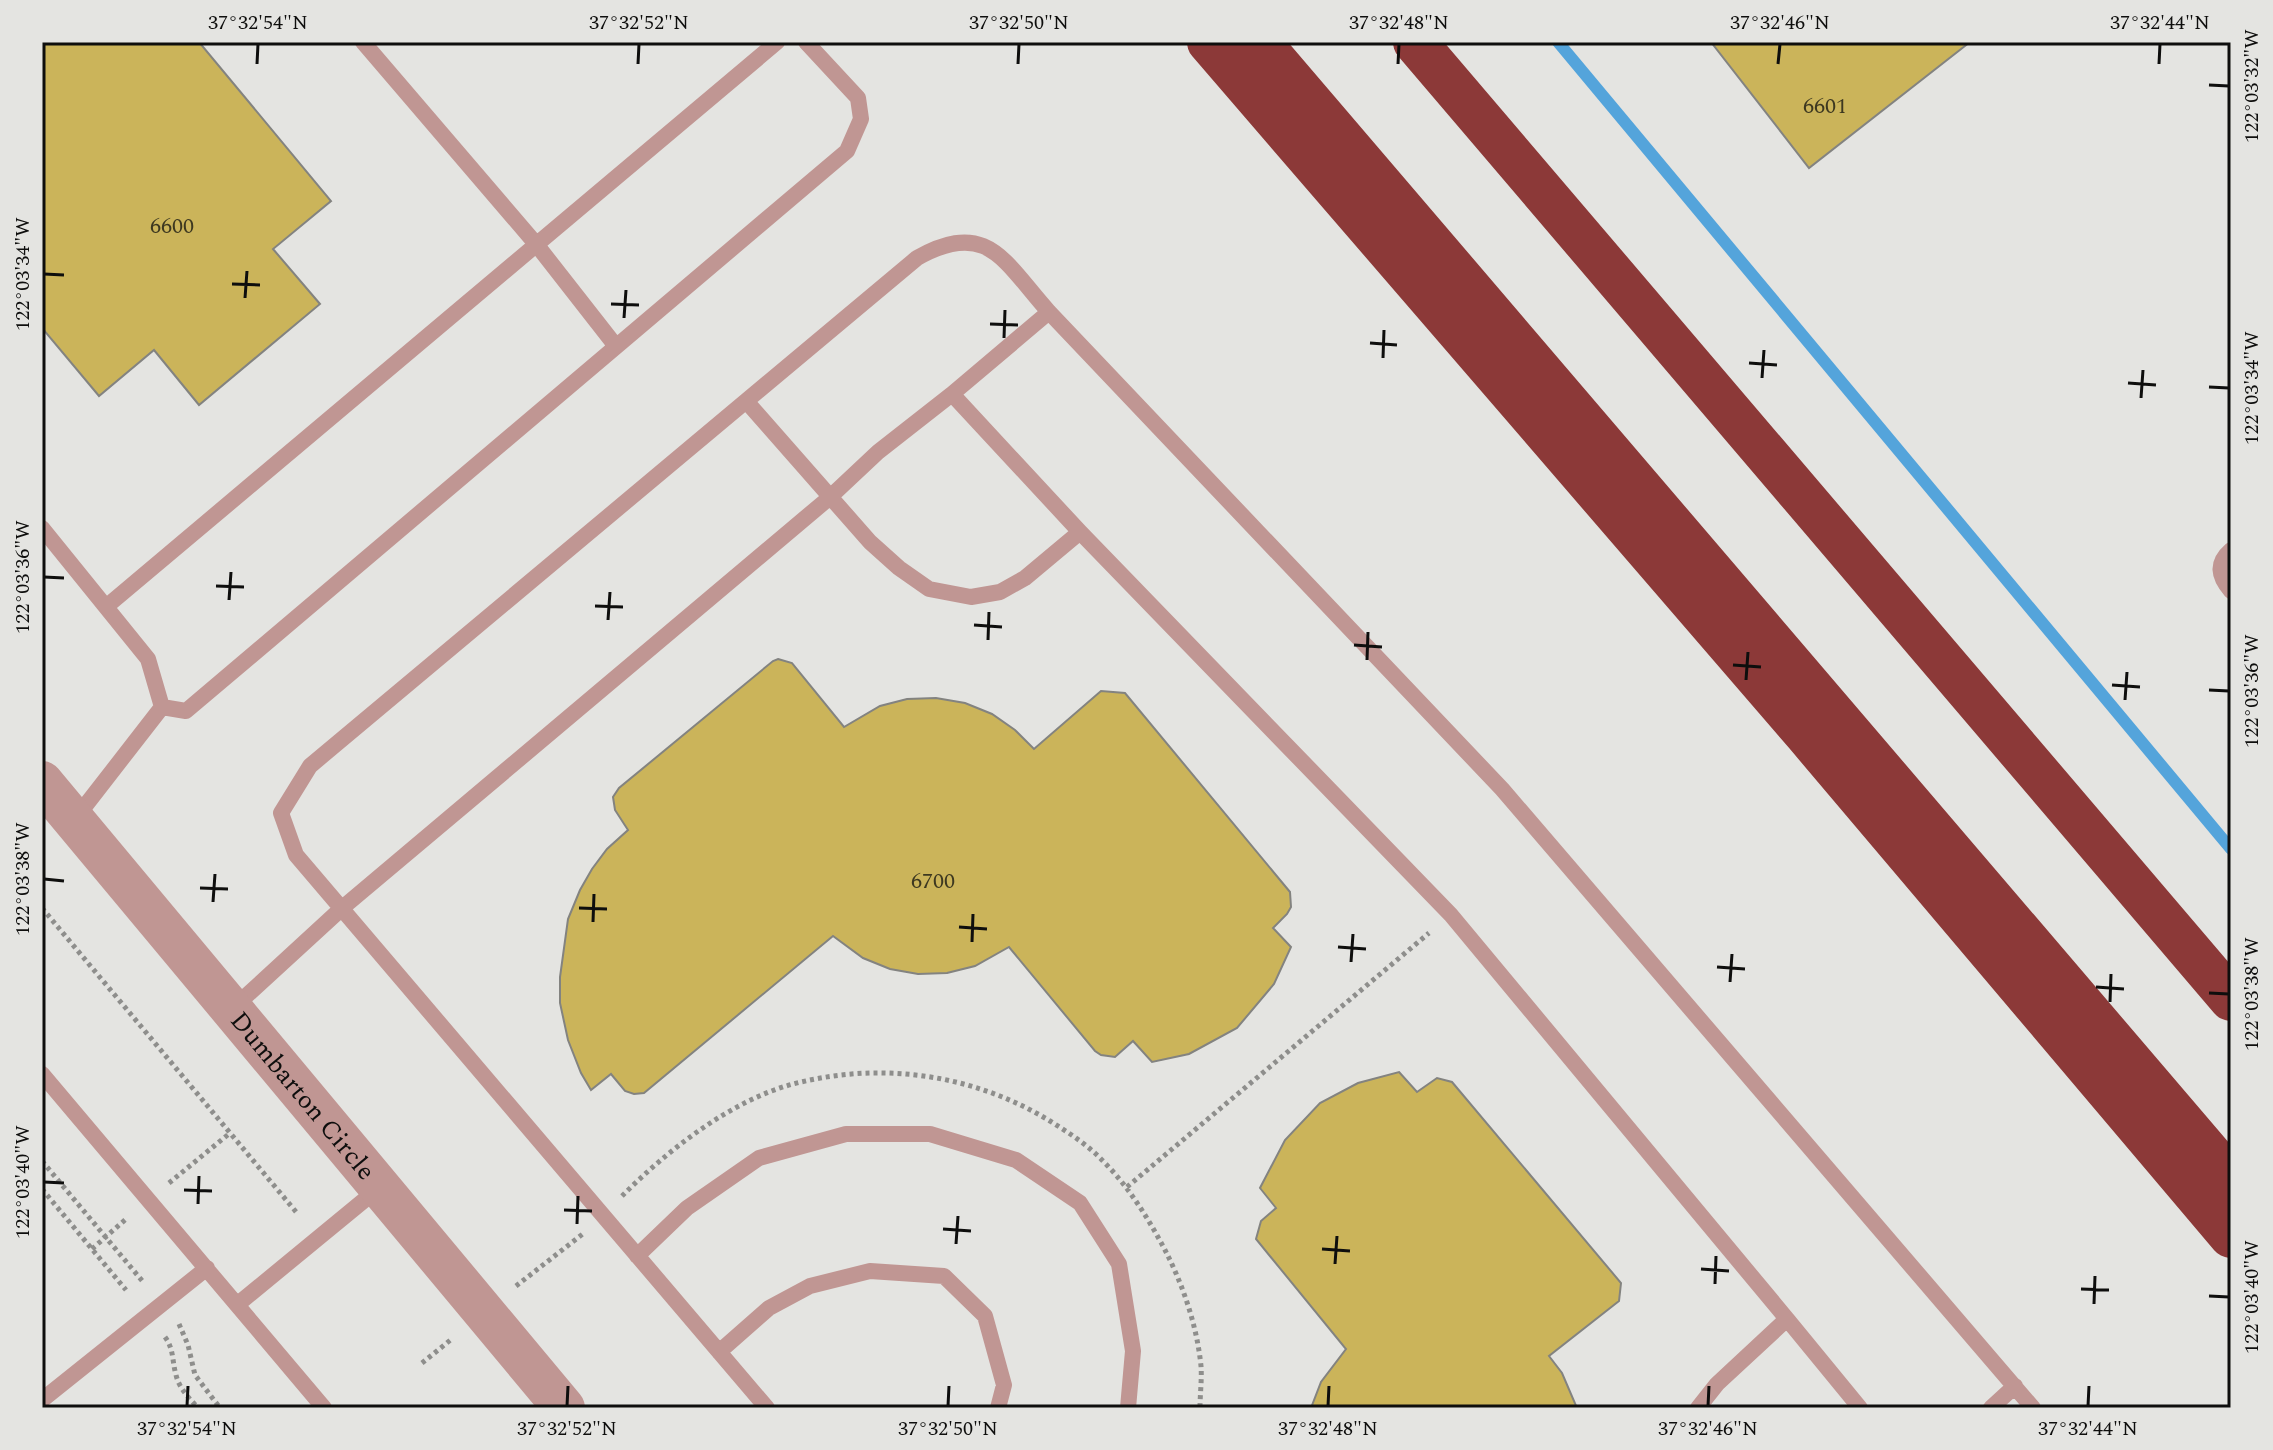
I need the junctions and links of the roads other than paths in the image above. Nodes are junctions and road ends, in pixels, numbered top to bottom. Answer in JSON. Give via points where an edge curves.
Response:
{"nodes":[{"id":1,"x":363,"y":42,"type":"edge"},
{"id":2,"x":777,"y":42,"type":"edge"},
{"id":3,"x":806,"y":42,"type":"edge"},
{"id":4,"x":1209,"y":42,"type":"edge"},
{"id":5,"x":1259,"y":42,"type":"edge"},
{"id":6,"x":1415,"y":42,"type":"edge"},
{"id":7,"x":536,"y":244,"type":"junction"},
{"id":8,"x":1049,"y":312,"type":"junction"},
{"id":9,"x":615,"y":345,"type":"junction"},
{"id":10,"x":952,"y":394,"type":"junction"},
{"id":11,"x":746,"y":401,"type":"junction"},
{"id":12,"x":829,"y":498,"type":"junction"},
{"id":13,"x":42,"y":528,"type":"edge"},
{"id":14,"x":1080,"y":532,"type":"junction"},
{"id":15,"x":2231,"y":550,"type":"edge"},
{"id":16,"x":2231,"y":591,"type":"edge"},
{"id":17,"x":107,"y":606,"type":"junction"},
{"id":18,"x":162,"y":707,"type":"junction"},
{"id":19,"x":42,"y":782,"type":"edge"},
{"id":20,"x":74,"y":820,"type":"junction"},
{"id":21,"x":341,"y":909,"type":"junction"},
{"id":22,"x":2231,"y":999,"type":"edge"},
{"id":23,"x":232,"y":1009,"type":"junction"},
{"id":24,"x":42,"y":1074,"type":"edge"},
{"id":25,"x":2231,"y":1179,"type":"edge"},
{"id":26,"x":381,"y":1186,"type":"junction"},
{"id":27,"x":2231,"y":1236,"type":"edge"},
{"id":28,"x":637,"y":1256,"type":"junction"},
{"id":29,"x":207,"y":1268,"type":"junction"},
{"id":30,"x":238,"y":1304,"type":"junction"},
{"id":31,"x":1787,"y":1319,"type":"junction"},
{"id":32,"x":719,"y":1352,"type":"junction"},
{"id":33,"x":2015,"y":1386,"type":"junction"},
{"id":34,"x":42,"y":1400,"type":"edge"},
{"id":35,"x":324,"y":1408,"type":"edge"},
{"id":36,"x":564,"y":1408,"type":"edge"},
{"id":37,"x":767,"y":1408,"type":"edge"},
{"id":38,"x":998,"y":1408,"type":"edge"},
{"id":39,"x":1128,"y":1408,"type":"edge"},
{"id":40,"x":1698,"y":1408,"type":"edge"},
{"id":41,"x":1860,"y":1408,"type":"edge"},
{"id":42,"x":1991,"y":1408,"type":"edge"},
{"id":43,"x":2033,"y":1408,"type":"edge"}],
"edges":[{"from":1,"to":7,"type":"lane"},
{"from":2,"to":7,"type":"lane"},
{"from":3,"to":9,"type":"lane","via":[[858,98],[861,119],[847,151]]},
{"from":4,"to":27,"type":"highway"},
{"from":5,"to":25,"type":"highway"},
{"from":6,"to":22,"type":"highway"},
{"from":7,"to":9,"type":"lane"},
{"from":7,"to":17,"type":"lane"},
{"from":8,"to":10,"type":"lane"},
{"from":8,"to":11,"type":"lane","via":[[995,252],[977,242],[937,246]]},
{"from":8,"to":33,"type":"lane","via":[[1502,789]]},
{"from":9,"to":18,"type":"lane","via":[[186,711]]},
{"from":10,"to":12,"type":"lane"},
{"from":10,"to":14,"type":"lane"},
{"from":11,"to":12,"type":"lane"},
{"from":11,"to":21,"type":"lane","via":[[310,766],[281,813],[296,855]]},
{"from":12,"to":14,"type":"lane","via":[[870,542],[929,589],[971,597],[1000,592],[1025,578]]},
{"from":12,"to":21,"type":"lane"},
{"from":13,"to":17,"type":"lane"},
{"from":14,"to":31,"type":"lane","via":[[1451,915]]},
{"from":15,"to":16,"type":"lane","via":[[2220,564],[2222,580]]},
{"from":17,"to":18,"type":"lane","via":[[148,659]]},
{"from":18,"to":20,"type":"lane"},
{"from":19,"to":20,"type":"street","name":"Dumbarton Circle"},
{"from":20,"to":23,"type":"street","name":"Dumbarton Circle"},
{"from":21,"to":23,"type":"lane"},
{"from":21,"to":28,"type":"lane"},
{"from":23,"to":26,"type":"street","name":"Dumbarton Circle"},
{"from":24,"to":29,"type":"lane"},
{"from":26,"to":30,"type":"lane"},
{"from":26,"to":36,"type":"street","name":"Dumbarton Circle"},
{"from":28,"to":32,"type":"lane"},
{"from":28,"to":39,"type":"lane","via":[[687,1208],[759,1158],[846,1134],[930,1134],[1016,1160],[1080,1203],[1119,1264],[1133,1351]]},
{"from":29,"to":30,"type":"lane"},
{"from":29,"to":34,"type":"lane"},
{"from":30,"to":35,"type":"lane"},
{"from":31,"to":40,"type":"lane"},
{"from":31,"to":41,"type":"lane"},
{"from":32,"to":37,"type":"lane"},
{"from":32,"to":38,"type":"lane","via":[[769,1308],[810,1286],[870,1271],[944,1276],[985,1316],[1004,1385]]},
{"from":33,"to":42,"type":"lane"},
{"from":33,"to":43,"type":"lane"}]}
